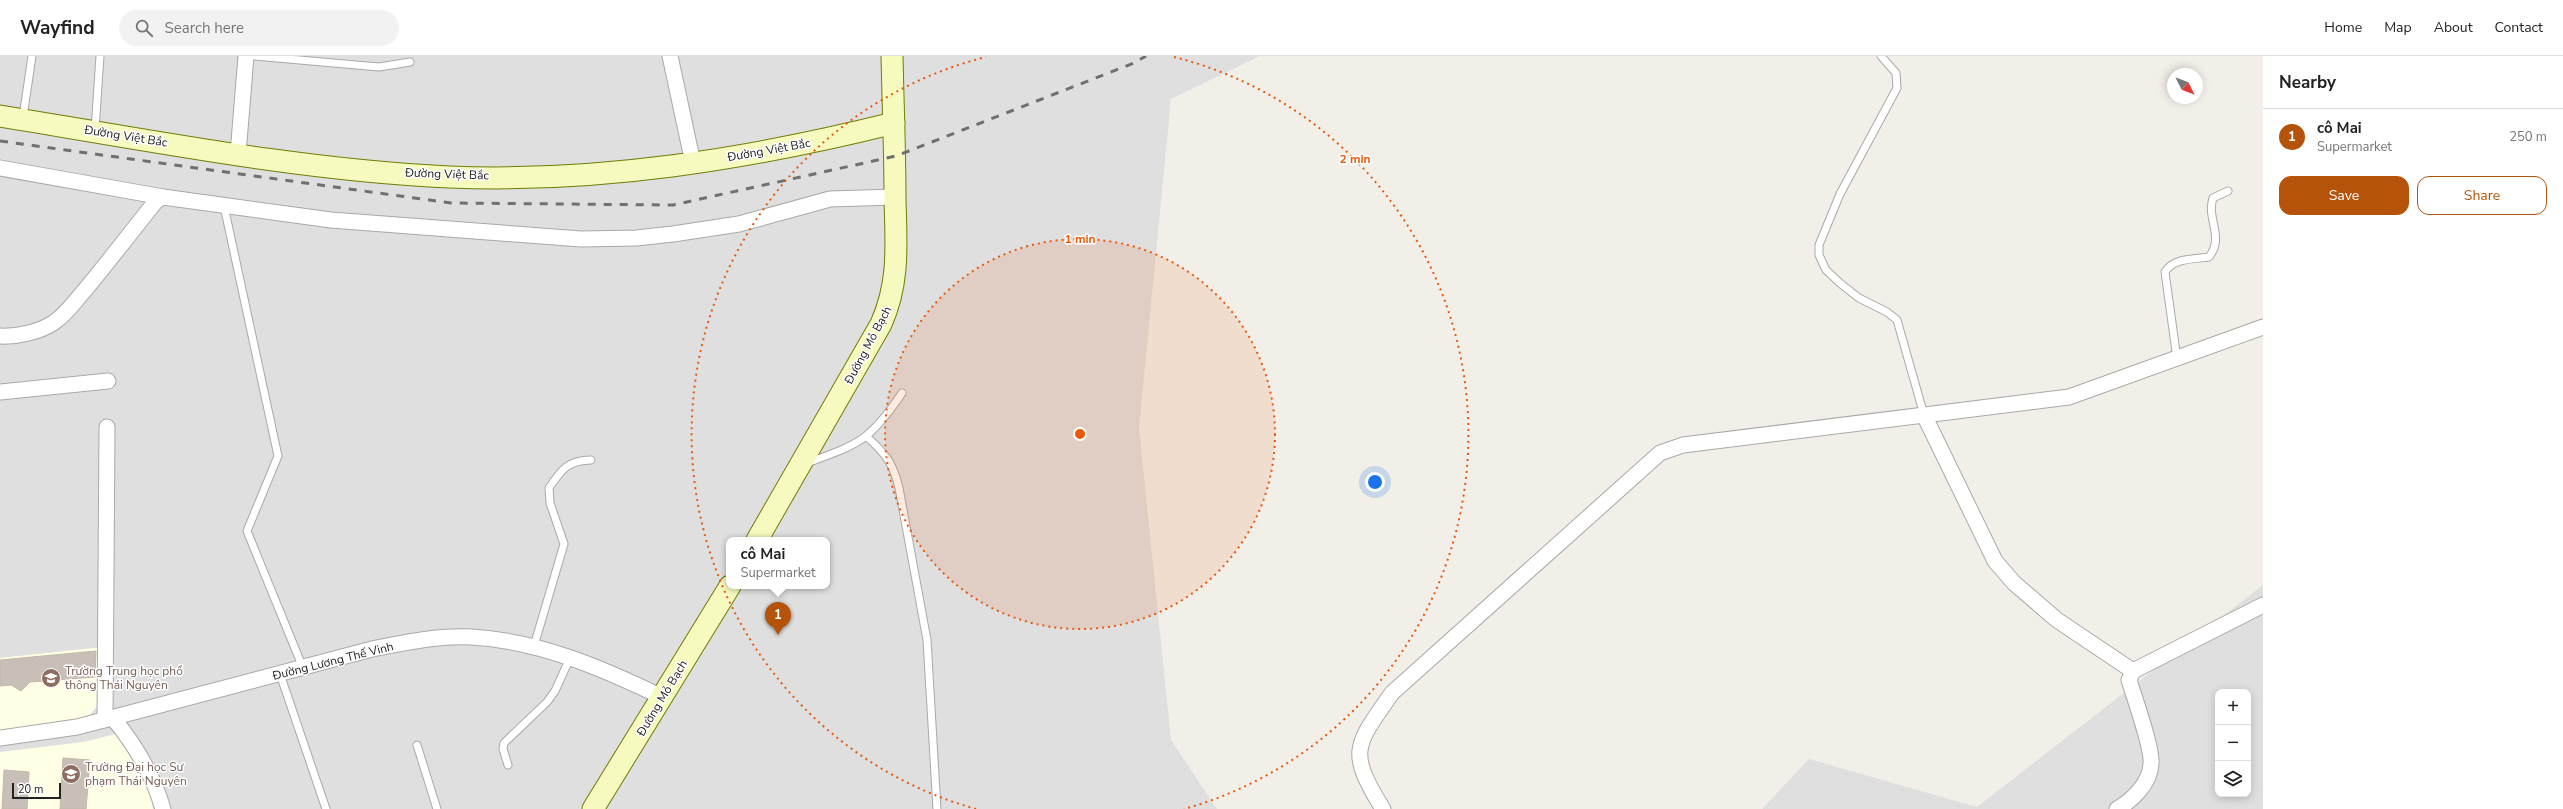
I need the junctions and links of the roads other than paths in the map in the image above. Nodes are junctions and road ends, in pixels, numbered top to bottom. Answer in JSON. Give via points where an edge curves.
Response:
{"nodes":[{"id":1,"x":32,"y":56,"type":"edge"},
{"id":2,"x":100,"y":56,"type":"edge"},
{"id":3,"x":246,"y":56,"type":"edge"},
{"id":4,"x":254,"y":56,"type":"edge"},
{"id":5,"x":670,"y":56,"type":"edge"},
{"id":6,"x":892,"y":56,"type":"edge"},
{"id":7,"x":1881,"y":56,"type":"edge"},
{"id":8,"x":410,"y":62,"type":"dead end"},
{"id":9,"x":0,"y":116,"type":"edge"},
{"id":10,"x":22,"y":120,"type":"junction"},
{"id":11,"x":894,"y":123,"type":"junction"},
{"id":12,"x":95,"y":131,"type":"junction"},
{"id":13,"x":238,"y":154,"type":"junction"},
{"id":14,"x":693,"y":163,"type":"junction"},
{"id":15,"x":0,"y":168,"type":"edge"},
{"id":16,"x":2228,"y":191,"type":"dead end"},
{"id":17,"x":895,"y":196,"type":"junction"},
{"id":18,"x":163,"y":197,"type":"junction"},
{"id":19,"x":224,"y":206,"type":"junction"},
{"id":20,"x":2263,"y":327,"type":"edge"},
{"id":21,"x":0,"y":336,"type":"edge"},
{"id":22,"x":2177,"y":359,"type":"junction"},
{"id":23,"x":108,"y":382,"type":"dead end"},
{"id":24,"x":0,"y":392,"type":"edge"},
{"id":25,"x":902,"y":393,"type":"dead end"},
{"id":26,"x":1924,"y":415,"type":"junction"},
{"id":27,"x":107,"y":427,"type":"dead end"},
{"id":28,"x":867,"y":437,"type":"junction"},
{"id":29,"x":590,"y":460,"type":"dead end"},
{"id":30,"x":801,"y":465,"type":"junction"},
{"id":31,"x":759,"y":537,"type":"edge"},
{"id":32,"x":728,"y":589,"type":"edge"},
{"id":33,"x":2263,"y":605,"type":"edge"},
{"id":34,"x":534,"y":646,"type":"junction"},
{"id":35,"x":570,"y":658,"type":"junction"},
{"id":36,"x":303,"y":668,"type":"junction"},
{"id":37,"x":2132,"y":670,"type":"junction"},
{"id":38,"x":280,"y":674,"type":"junction"},
{"id":39,"x":662,"y":697,"type":"junction"},
{"id":40,"x":109,"y":719,"type":"junction"},
{"id":41,"x":0,"y":738,"type":"edge"},
{"id":42,"x":417,"y":745,"type":"dead end"},
{"id":43,"x":508,"y":765,"type":"dead end"},
{"id":44,"x":163,"y":809,"type":"edge"},
{"id":45,"x":326,"y":809,"type":"edge"},
{"id":46,"x":437,"y":809,"type":"edge"},
{"id":47,"x":593,"y":809,"type":"edge"},
{"id":48,"x":937,"y":809,"type":"edge"},
{"id":49,"x":1383,"y":809,"type":"edge"},
{"id":50,"x":2117,"y":809,"type":"edge"}],
"edges":[{"from":1,"to":10,"type":"lane"},
{"from":2,"to":12,"type":"lane"},
{"from":3,"to":13,"type":"street"},
{"from":4,"to":8,"type":"lane","via":[[379,66]]},
{"from":5,"to":14,"type":"street"},
{"from":6,"to":11,"type":"street","name":"Đường Mỏ Bạch"},
{"from":7,"to":26,"type":"lane","via":[[1896,73],[1897,88],[1840,194],[1819,245],[1819,255],[1823,266],[1841,284],[1859,298],[1897,320]]},
{"from":9,"to":10,"type":"street","name":"Đường Việt Bắc"},
{"from":10,"to":12,"type":"street","name":"Đường Việt Bắc"},
{"from":11,"to":14,"type":"street","name":"Đường Việt Bắc","via":[[768,152]]},
{"from":11,"to":17,"type":"street","name":"Đường Mỏ Bạch"},
{"from":12,"to":13,"type":"street","name":"Đường Việt Bắc"},
{"from":13,"to":14,"type":"street","name":"Đường Việt Bắc","via":[[342,168],[450,177],[570,176]]},
{"from":15,"to":18,"type":"street"},
{"from":16,"to":22,"type":"lane","via":[[2213,198],[2210,206],[2216,233],[2216,245],[2210,257],[2175,262],[2169,265],[2165,272]]},
{"from":17,"to":19,"type":"street","via":[[830,199],[739,224],[636,238],[589,239],[331,220]]},
{"from":17,"to":30,"type":"street","name":"Đường Mỏ Bạch","via":[[896,261],[891,302]]},
{"from":18,"to":19,"type":"street"},
{"from":18,"to":21,"type":"street","via":[[156,201],[119,250],[64,314],[53,323],[34,331]]},
{"from":19,"to":36,"type":"lane","via":[[278,456],[247,531]]},
{"from":20,"to":22,"type":"street"},
{"from":22,"to":26,"type":"street","via":[[2069,396]]},
{"from":23,"to":24,"type":"street"},
{"from":25,"to":28,"type":"lane","via":[[884,419]]},
{"from":26,"to":37,"type":"street","via":[[1994,561],[2014,583],[2057,620]]},
{"from":26,"to":49,"type":"street","via":[[1683,445],[1660,453],[1392,693],[1364,733],[1358,754],[1365,780]]},
{"from":27,"to":40,"type":"street"},
{"from":28,"to":30,"type":"lane","via":[[853,446]]},
{"from":28,"to":48,"type":"lane","via":[[886,454],[894,469],[899,488],[927,640]]},
{"from":29,"to":34,"type":"lane","via":[[576,460],[569,464],[549,488],[550,504],[564,544]]},
{"from":30,"to":31,"type":"street","name":"Đường Mỏ Bạch"},
{"from":32,"to":39,"type":"street","name":"Đường Mỏ Bạch"},
{"from":33,"to":37,"type":"street"},
{"from":34,"to":35,"type":"street","name":"Đường Lương Thế Vinh"},
{"from":34,"to":36,"type":"street","name":"Đường Lương Thế Vinh","via":[[470,637],[419,640],[372,649]]},
{"from":35,"to":39,"type":"street","name":"Đường Lương Thế Vinh","via":[[614,674]]},
{"from":35,"to":43,"type":"lane","via":[[551,696],[504,743],[503,749]]},
{"from":36,"to":38,"type":"street","name":"Đường Lương Thế Vinh"},
{"from":37,"to":50,"type":"street","via":[[2129,680],[2152,762],[2147,780],[2126,804]]},
{"from":38,"to":40,"type":"street","name":"Đường Lương Thế Vinh"},
{"from":38,"to":45,"type":"lane"},
{"from":39,"to":47,"type":"street","name":"Đường Mỏ Bạch"},
{"from":40,"to":41,"type":"street","name":"Đường Lương Thế Vinh","via":[[77,727]]},
{"from":40,"to":44,"type":"street","via":[[133,742],[152,776]]},
{"from":42,"to":46,"type":"lane"}]}
